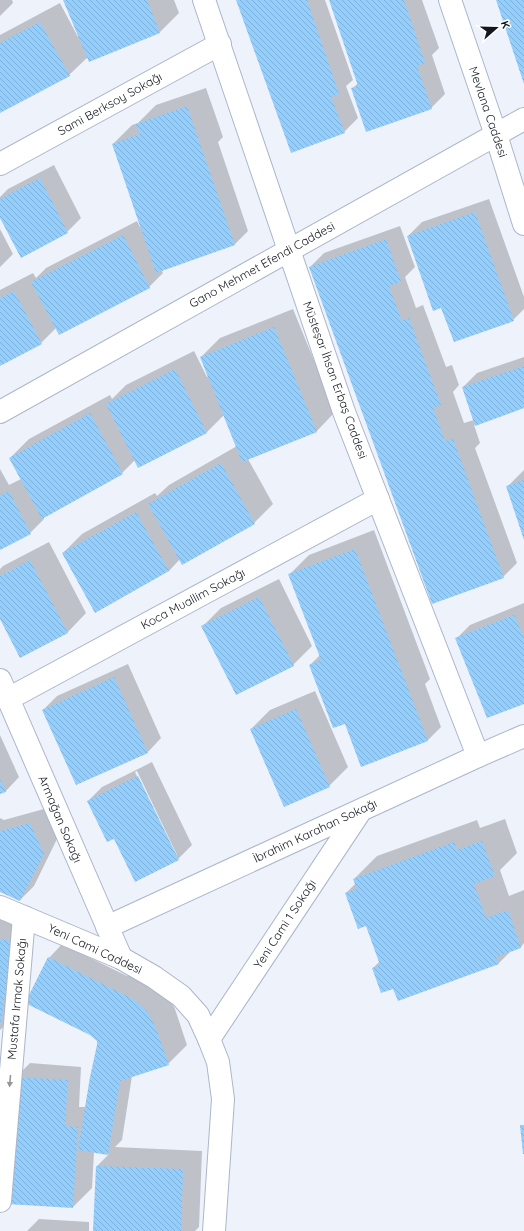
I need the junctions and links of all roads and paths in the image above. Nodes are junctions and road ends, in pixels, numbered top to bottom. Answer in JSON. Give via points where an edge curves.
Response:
{"nodes":[{"id":1,"x":204,"y":0,"type":"edge"},
{"id":2,"x":450,"y":0,"type":"edge"},
{"id":3,"x":220,"y":44,"type":"junction"},
{"id":4,"x":524,"y":119,"type":"edge"},
{"id":5,"x":496,"y":134,"type":"junction"},
{"id":6,"x":0,"y":164,"type":"edge"},
{"id":7,"x":524,"y":224,"type":"edge"},
{"id":8,"x":289,"y":250,"type":"junction"},
{"id":9,"x":0,"y":412,"type":"edge"},
{"id":10,"x":378,"y":499,"type":"junction"},
{"id":11,"x":4,"y":690,"type":"edge"},
{"id":12,"x":524,"y":736,"type":"edge"},
{"id":13,"x":478,"y":756,"type":"junction"},
{"id":14,"x":361,"y":810,"type":"junction"},
{"id":15,"x":0,"y":907,"type":"edge"},
{"id":16,"x":24,"y":917,"type":"junction"},
{"id":17,"x":107,"y":927,"type":"junction"},
{"id":18,"x":121,"y":958,"type":"junction"},
{"id":19,"x":210,"y":1039,"type":"junction"},
{"id":20,"x":0,"y":1201,"type":"edge"},
{"id":21,"x":214,"y":1231,"type":"edge"}],
"edges":[{"from":1,"to":3,"type":"street","name":"Müsteşar İhsan Erbaş Caddesi"},
{"from":2,"to":5,"type":"street","name":"Mevlana Caddesi"},
{"from":3,"to":6,"type":"street","name":"Sami Berksoy Sokağı"},
{"from":3,"to":8,"type":"street","name":"Müsteşar İhsan Erbaş Caddesi"},
{"from":4,"to":5,"type":"street","name":"Gano Mehmet Efendi Caddesi"},
{"from":5,"to":7,"type":"street","name":"Mevlana Caddesi"},
{"from":5,"to":8,"type":"street","name":"Gano Mehmet Efendi Caddesi"},
{"from":8,"to":9,"type":"street","name":"Gano Mehmet Efendi Caddesi"},
{"from":8,"to":10,"type":"street","name":"Müsteşar İhsan Erbaş Caddesi","via":[[344,412]]},
{"from":10,"to":11,"type":"street","name":"Koca Muallim Sokağı"},
{"from":10,"to":13,"type":"street","name":"Müsteşar İhsan Erbaş Caddesi"},
{"from":11,"to":17,"type":"street","name":"Armağan Sokağı"},
{"from":12,"to":13,"type":"street","name":"İbrahim Karahan Sokağı"},
{"from":13,"to":14,"type":"street","name":"İbrahim Karahan Sokağı"},
{"from":14,"to":17,"type":"street","name":"İbrahim Karahan Sokağı"},
{"from":14,"to":19,"type":"street","name":"Yeni Cami 1 Sokağı"},
{"from":15,"to":16,"type":"street","name":"Yeni Cami Caddesi"},
{"from":16,"to":18,"type":"street","name":"Yeni Cami Caddesi"},
{"from":16,"to":20,"type":"street","name":"Mustafa Irmak Sokağı","one_way":true},
{"from":17,"to":18,"type":"street","name":"Armağan Sokağı"},
{"from":18,"to":19,"type":"street","name":"Yeni Cami Caddesi","via":[[181,996],[198,1015]]},
{"from":19,"to":21,"type":"street","name":"Yeni Cami Caddesi","via":[[218,1062],[223,1100]]}]}
